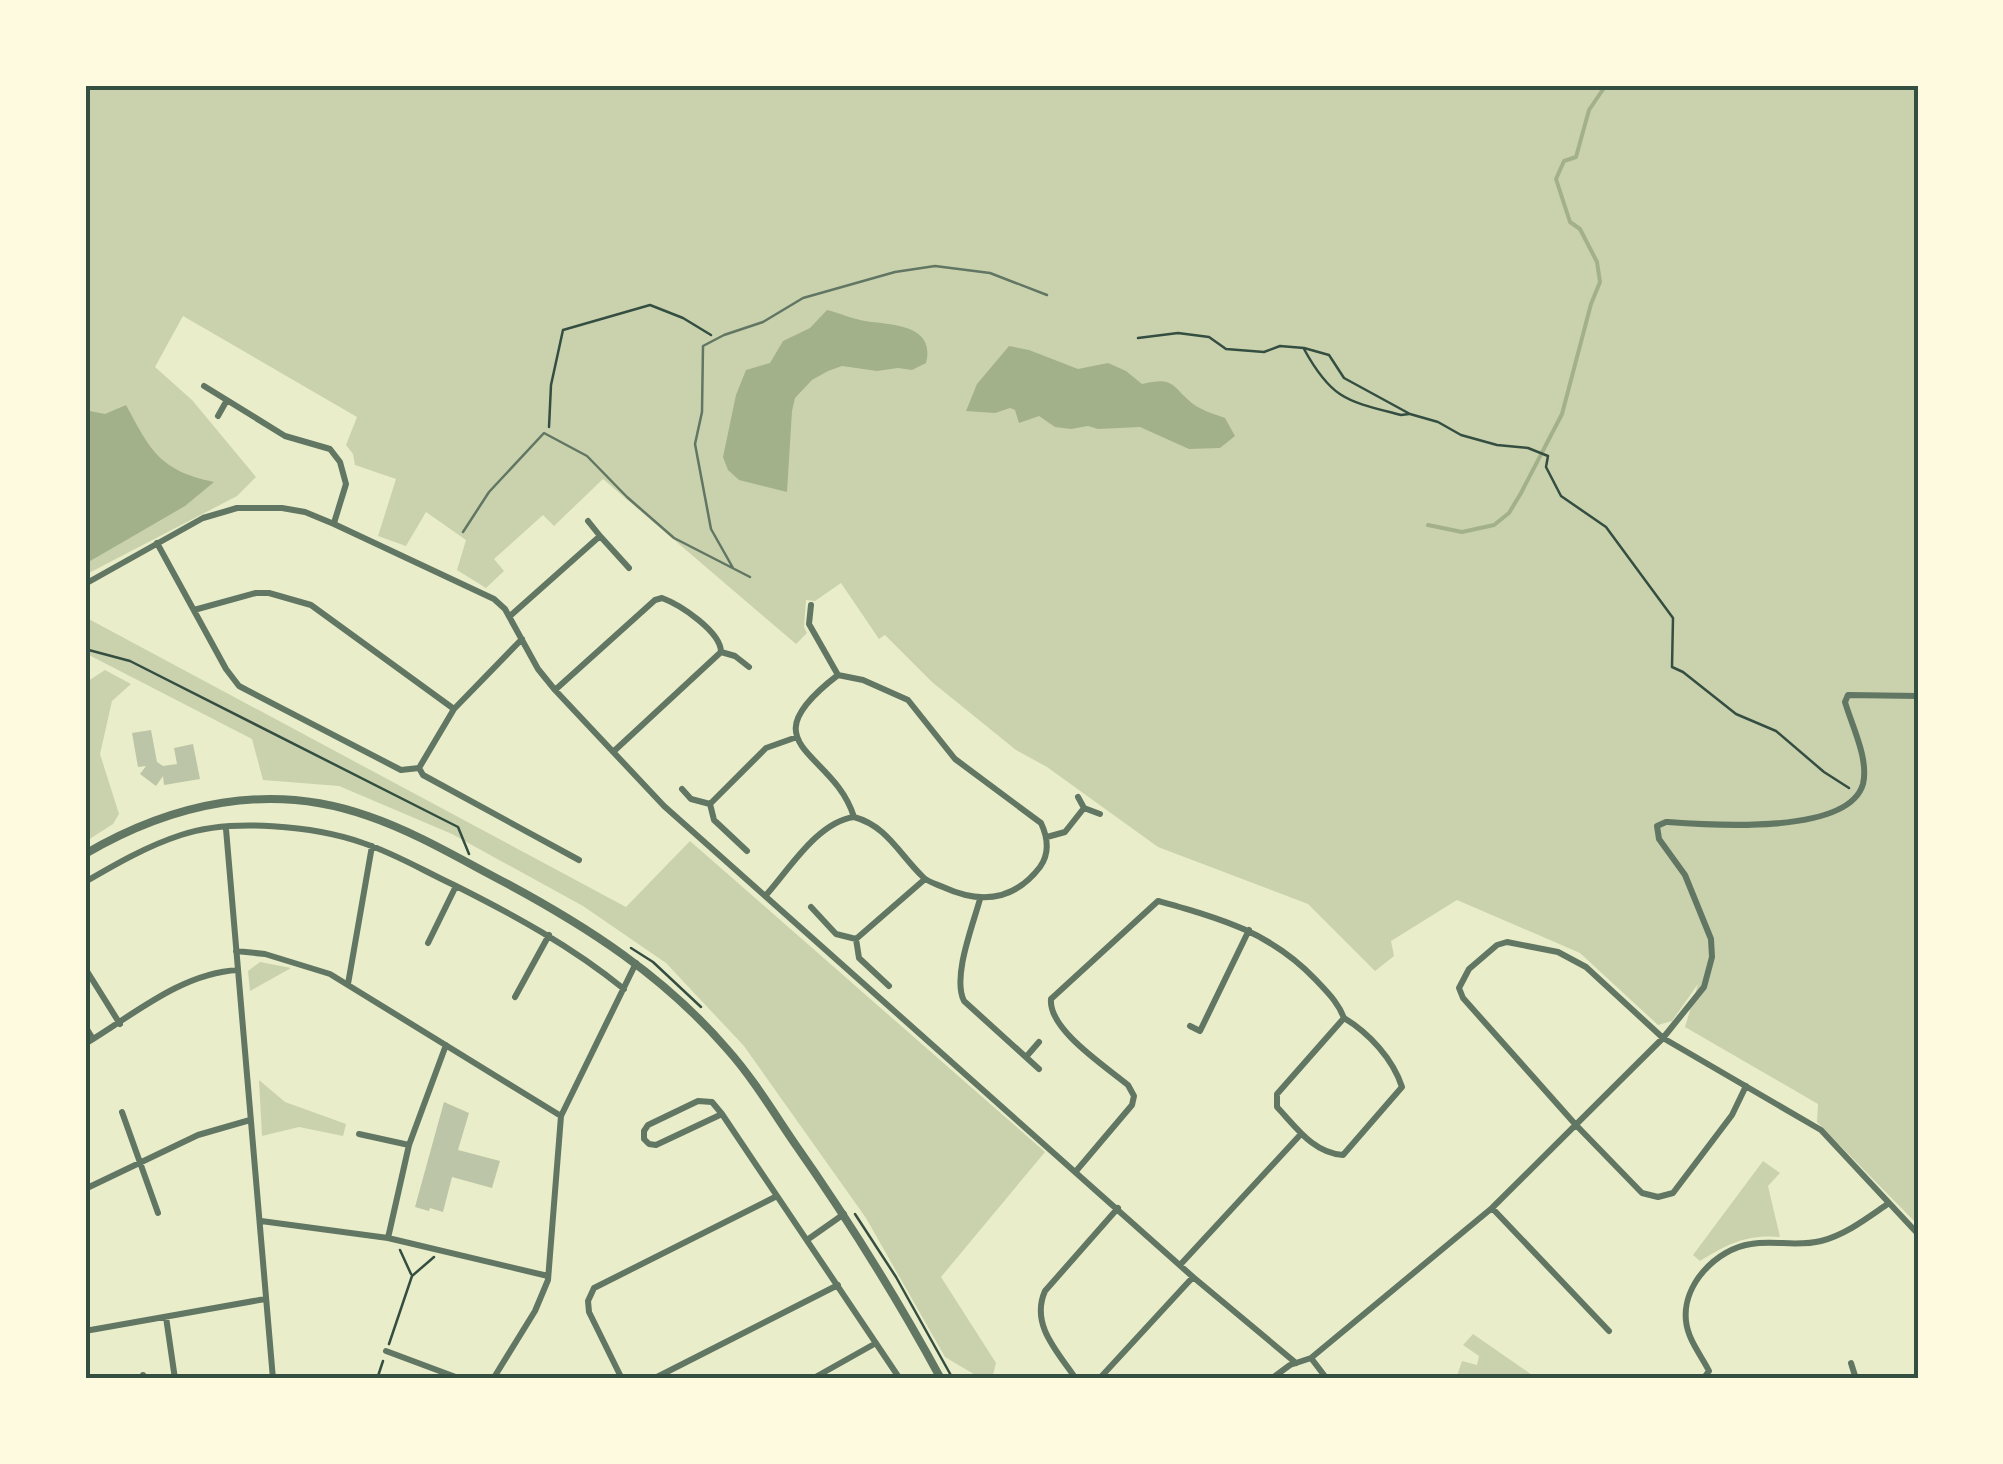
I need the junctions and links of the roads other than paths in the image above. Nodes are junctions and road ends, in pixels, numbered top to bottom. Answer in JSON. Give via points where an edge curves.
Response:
{"nodes":[{"id":1,"x":1047,"y":295,"type":"dead end"},
{"id":2,"x":204,"y":386,"type":"dead end"},
{"id":3,"x":227,"y":400,"type":"junction"},
{"id":4,"x":218,"y":416,"type":"dead end"},
{"id":5,"x":588,"y":521,"type":"dead end"},
{"id":6,"x":334,"y":524,"type":"junction"},
{"id":7,"x":462,"y":532,"type":"dead end"},
{"id":8,"x":600,"y":536,"type":"junction"},
{"id":9,"x":156,"y":543,"type":"junction"},
{"id":10,"x":629,"y":568,"type":"dead end"},
{"id":11,"x":733,"y":568,"type":"junction"},
{"id":12,"x":750,"y":577,"type":"dead end"},
{"id":13,"x":85,"y":584,"type":"edge"},
{"id":14,"x":811,"y":605,"type":"dead end"},
{"id":15,"x":194,"y":610,"type":"junction"},
{"id":16,"x":510,"y":616,"type":"junction"},
{"id":17,"x":522,"y":639,"type":"junction"},
{"id":18,"x":721,"y":652,"type":"junction"},
{"id":19,"x":750,"y":667,"type":"dead end"},
{"id":20,"x":838,"y":674,"type":"junction"},
{"id":21,"x":555,"y":690,"type":"junction"},
{"id":22,"x":1918,"y":696,"type":"edge"},
{"id":23,"x":454,"y":709,"type":"junction"},
{"id":24,"x":797,"y":737,"type":"junction"},
{"id":25,"x":614,"y":752,"type":"junction"},
{"id":26,"x":419,"y":768,"type":"junction"},
{"id":27,"x":682,"y":789,"type":"dead end"},
{"id":28,"x":1078,"y":797,"type":"dead end"},
{"id":29,"x":710,"y":804,"type":"junction"},
{"id":30,"x":1084,"y":808,"type":"junction"},
{"id":31,"x":1100,"y":814,"type":"dead end"},
{"id":32,"x":854,"y":817,"type":"junction"},
{"id":33,"x":226,"y":829,"type":"junction"},
{"id":34,"x":1047,"y":837,"type":"junction"},
{"id":35,"x":372,"y":846,"type":"junction"},
{"id":36,"x":747,"y":852,"type":"dead end"},
{"id":37,"x":85,"y":854,"type":"edge"},
{"id":38,"x":579,"y":860,"type":"dead end"},
{"id":39,"x":925,"y":880,"type":"junction"},
{"id":40,"x":85,"y":882,"type":"edge"},
{"id":41,"x":456,"y":886,"type":"junction"},
{"id":42,"x":767,"y":894,"type":"junction"},
{"id":43,"x":980,"y":899,"type":"junction"},
{"id":44,"x":811,"y":908,"type":"dead end"},
{"id":45,"x":1249,"y":930,"type":"junction"},
{"id":46,"x":548,"y":934,"type":"junction"},
{"id":47,"x":856,"y":939,"type":"junction"},
{"id":48,"x":428,"y":943,"type":"dead end"},
{"id":49,"x":236,"y":952,"type":"junction"},
{"id":50,"x":636,"y":963,"type":"junction"},
{"id":51,"x":85,"y":968,"type":"edge"},
{"id":52,"x":238,"y":970,"type":"junction"},
{"id":53,"x":348,"y":984,"type":"junction"},
{"id":54,"x":889,"y":986,"type":"dead end"},
{"id":55,"x":624,"y":989,"type":"junction"},
{"id":56,"x":515,"y":997,"type":"dead end"},
{"id":57,"x":1344,"y":1018,"type":"junction"},
{"id":58,"x":120,"y":1024,"type":"junction"},
{"id":59,"x":85,"y":1026,"type":"edge"},
{"id":60,"x":1190,"y":1026,"type":"dead end"},
{"id":61,"x":1663,"y":1038,"type":"junction"},
{"id":62,"x":94,"y":1039,"type":"junction"},
{"id":63,"x":1039,"y":1042,"type":"dead end"},
{"id":64,"x":85,"y":1044,"type":"edge"},
{"id":65,"x":446,"y":1045,"type":"junction"},
{"id":66,"x":1026,"y":1057,"type":"junction"},
{"id":67,"x":1039,"y":1068,"type":"dead end"},
{"id":68,"x":1746,"y":1086,"type":"junction"},
{"id":69,"x":122,"y":1112,"type":"dead end"},
{"id":70,"x":722,"y":1114,"type":"junction"},
{"id":71,"x":561,"y":1116,"type":"junction"},
{"id":72,"x":250,"y":1120,"type":"junction"},
{"id":73,"x":1575,"y":1124,"type":"junction"},
{"id":74,"x":358,"y":1134,"type":"dead end"},
{"id":75,"x":1301,"y":1134,"type":"junction"},
{"id":76,"x":410,"y":1145,"type":"junction"},
{"id":77,"x":141,"y":1162,"type":"junction"},
{"id":78,"x":1077,"y":1170,"type":"junction"},
{"id":79,"x":85,"y":1189,"type":"edge"},
{"id":80,"x":777,"y":1196,"type":"junction"},
{"id":81,"x":1889,"y":1203,"type":"junction"},
{"id":82,"x":1118,"y":1208,"type":"junction"},
{"id":83,"x":1492,"y":1208,"type":"junction"},
{"id":84,"x":848,"y":1212,"type":"junction"},
{"id":85,"x":158,"y":1213,"type":"dead end"},
{"id":86,"x":260,"y":1220,"type":"junction"},
{"id":87,"x":1918,"y":1234,"type":"edge"},
{"id":88,"x":392,"y":1238,"type":"junction"},
{"id":89,"x":807,"y":1240,"type":"junction"},
{"id":90,"x":1180,"y":1265,"type":"junction"},
{"id":91,"x":548,"y":1276,"type":"junction"},
{"id":92,"x":1193,"y":1277,"type":"junction"},
{"id":93,"x":838,"y":1286,"type":"junction"},
{"id":94,"x":265,"y":1300,"type":"junction"},
{"id":95,"x":166,"y":1317,"type":"junction"},
{"id":96,"x":86,"y":1327,"type":"edge"},
{"id":97,"x":1609,"y":1331,"type":"dead end"},
{"id":98,"x":876,"y":1342,"type":"junction"},
{"id":99,"x":386,"y":1352,"type":"road end"},
{"id":100,"x":1310,"y":1358,"type":"junction"},
{"id":101,"x":1296,"y":1363,"type":"junction"},
{"id":102,"x":1851,"y":1363,"type":"dead end"},
{"id":103,"x":174,"y":1379,"type":"edge"},
{"id":104,"x":273,"y":1379,"type":"edge"},
{"id":105,"x":461,"y":1379,"type":"edge"},
{"id":106,"x":494,"y":1379,"type":"edge"},
{"id":107,"x":622,"y":1379,"type":"edge"},
{"id":108,"x":653,"y":1379,"type":"edge"},
{"id":109,"x":812,"y":1379,"type":"edge"},
{"id":110,"x":900,"y":1379,"type":"edge"},
{"id":111,"x":941,"y":1379,"type":"edge"},
{"id":112,"x":1076,"y":1379,"type":"edge"},
{"id":113,"x":1099,"y":1379,"type":"edge"},
{"id":114,"x":1271,"y":1379,"type":"edge"},
{"id":115,"x":1327,"y":1379,"type":"edge"},
{"id":116,"x":1703,"y":1379,"type":"edge"},
{"id":117,"x":1856,"y":1379,"type":"edge"}],
"edges":[{"from":1,"to":11,"type":"lane","via":[[990,273],[936,266],[895,272],[803,298],[703,346],[696,444],[711,528]]},
{"from":2,"to":3,"type":"street"},
{"from":3,"to":4,"type":"street"},
{"from":3,"to":6,"type":"street","via":[[285,436],[330,449],[346,484]]},
{"from":5,"to":8,"type":"street"},
{"from":6,"to":9,"type":"street","via":[[282,508],[237,508]]},
{"from":6,"to":16,"type":"street","via":[[494,599]]},
{"from":7,"to":11,"type":"lane","via":[[488,492],[544,433],[587,456],[674,538]]},
{"from":8,"to":10,"type":"street"},
{"from":8,"to":16,"type":"street"},
{"from":9,"to":13,"type":"street"},
{"from":9,"to":15,"type":"street"},
{"from":11,"to":12,"type":"lane"},
{"from":14,"to":20,"type":"street","via":[[809,624]]},
{"from":15,"to":23,"type":"street","via":[[256,593],[311,606]]},
{"from":15,"to":26,"type":"street","via":[[239,686],[401,770]]},
{"from":16,"to":17,"type":"street"},
{"from":17,"to":21,"type":"street"},
{"from":17,"to":23,"type":"street"},
{"from":18,"to":19,"type":"street"},
{"from":18,"to":21,"type":"street","via":[[718,638],[662,598]]},
{"from":18,"to":25,"type":"street"},
{"from":20,"to":24,"type":"street","via":[[805,702]]},
{"from":20,"to":34,"type":"street","via":[[908,700],[956,759],[1024,808]]},
{"from":21,"to":25,"type":"street"},
{"from":22,"to":61,"type":"street","via":[[1848,695],[1864,780],[1859,794],[1839,810],[1727,826],[1657,826],[1712,939],[1704,987]]},
{"from":23,"to":26,"type":"street"},
{"from":24,"to":29,"type":"street","via":[[766,748]]},
{"from":24,"to":32,"type":"street","via":[[848,797]]},
{"from":25,"to":42,"type":"street","via":[[685,826]]},
{"from":26,"to":38,"type":"street"},
{"from":27,"to":29,"type":"street"},
{"from":28,"to":30,"type":"street"},
{"from":29,"to":36,"type":"street","via":[[714,820]]},
{"from":30,"to":31,"type":"street"},
{"from":30,"to":34,"type":"street","via":[[1066,832]]},
{"from":32,"to":39,"type":"street","via":[[883,831]]},
{"from":32,"to":42,"type":"street","via":[[826,828]]},
{"from":33,"to":35,"type":"street","via":[[322,830]]},
{"from":33,"to":40,"type":"street","via":[[185,833]]},
{"from":33,"to":49,"type":"street"},
{"from":34,"to":43,"type":"street","via":[[1045,860],[1030,879]]},
{"from":35,"to":41,"type":"street"},
{"from":35,"to":53,"type":"street"},
{"from":37,"to":50,"type":"street","via":[[136,826],[213,803],[278,798],[333,805],[471,865],[575,920]]},
{"from":39,"to":43,"type":"street"},
{"from":39,"to":47,"type":"street"},
{"from":41,"to":46,"type":"street"},
{"from":41,"to":48,"type":"street"},
{"from":42,"to":78,"type":"street"},
{"from":43,"to":66,"type":"street","via":[[960,992]]},
{"from":44,"to":47,"type":"street","via":[[836,934]]},
{"from":45,"to":57,"type":"street","via":[[1294,956]]},
{"from":45,"to":60,"type":"street","via":[[1200,1031]]},
{"from":45,"to":78,"type":"street","via":[[1158,900],[1051,999],[1058,1026],[1134,1096]]},
{"from":46,"to":55,"type":"street"},
{"from":46,"to":56,"type":"street"},
{"from":47,"to":54,"type":"street","via":[[859,958]]},
{"from":49,"to":52,"type":"street"},
{"from":49,"to":53,"type":"street","via":[[278,958]]},
{"from":50,"to":55,"type":"street"},
{"from":50,"to":84,"type":"street","via":[[730,1051]]},
{"from":51,"to":58,"type":"street"},
{"from":52,"to":58,"type":"street","via":[[190,979]]},
{"from":52,"to":72,"type":"street"},
{"from":53,"to":65,"type":"street"},
{"from":55,"to":71,"type":"street"},
{"from":57,"to":75,"type":"street","via":[[1277,1094],[1277,1106]]},
{"from":57,"to":75,"type":"street","via":[[1396,1068],[1402,1088],[1343,1155]]},
{"from":58,"to":62,"type":"street"},
{"from":59,"to":62,"type":"street"},
{"from":61,"to":68,"type":"street"},
{"from":61,"to":73,"type":"street"},
{"from":61,"to":73,"type":"street","via":[[1586,966],[1558,952],[1497,944],[1469,969],[1463,998]]},
{"from":62,"to":64,"type":"street"},
{"from":63,"to":66,"type":"street"},
{"from":65,"to":71,"type":"street"},
{"from":65,"to":76,"type":"street"},
{"from":66,"to":67,"type":"street"},
{"from":68,"to":73,"type":"street","via":[[1678,1186],[1658,1198],[1642,1192]]},
{"from":68,"to":81,"type":"street","via":[[1821,1130]]},
{"from":69,"to":77,"type":"street"},
{"from":70,"to":70,"type":"street","via":[[712,1102],[698,1101],[648,1125],[644,1138],[656,1145]]},
{"from":70,"to":80,"type":"street"},
{"from":71,"to":91,"type":"street"},
{"from":72,"to":77,"type":"street"},
{"from":72,"to":86,"type":"street"},
{"from":73,"to":83,"type":"street"},
{"from":74,"to":76,"type":"street"},
{"from":75,"to":90,"type":"street"},
{"from":76,"to":88,"type":"street"},
{"from":77,"to":79,"type":"street"},
{"from":77,"to":85,"type":"street"},
{"from":78,"to":82,"type":"street"},
{"from":80,"to":89,"type":"street"},
{"from":80,"to":107,"type":"street","via":[[594,1288],[589,1312]]},
{"from":81,"to":87,"type":"street"},
{"from":81,"to":116,"type":"street","via":[[1847,1232],[1820,1241],[1736,1248],[1698,1276],[1686,1318],[1709,1371]]},
{"from":82,"to":90,"type":"street"},
{"from":82,"to":112,"type":"street","via":[[1041,1301],[1042,1326]]},
{"from":83,"to":97,"type":"street"},
{"from":83,"to":100,"type":"street"},
{"from":84,"to":89,"type":"street"},
{"from":84,"to":111,"type":"street"},
{"from":86,"to":88,"type":"street"},
{"from":86,"to":94,"type":"street"},
{"from":88,"to":91,"type":"street"},
{"from":89,"to":93,"type":"street"},
{"from":90,"to":92,"type":"street"},
{"from":91,"to":106,"type":"street"},
{"from":92,"to":101,"type":"street"},
{"from":92,"to":113,"type":"street"},
{"from":93,"to":98,"type":"street"},
{"from":93,"to":108,"type":"street"},
{"from":94,"to":95,"type":"street"},
{"from":94,"to":104,"type":"street"},
{"from":95,"to":96,"type":"street"},
{"from":95,"to":103,"type":"street"},
{"from":98,"to":109,"type":"street"},
{"from":98,"to":110,"type":"street"},
{"from":99,"to":105,"type":"street"},
{"from":100,"to":101,"type":"street"},
{"from":100,"to":115,"type":"street"},
{"from":101,"to":114,"type":"street"},
{"from":102,"to":117,"type":"street"}]}
